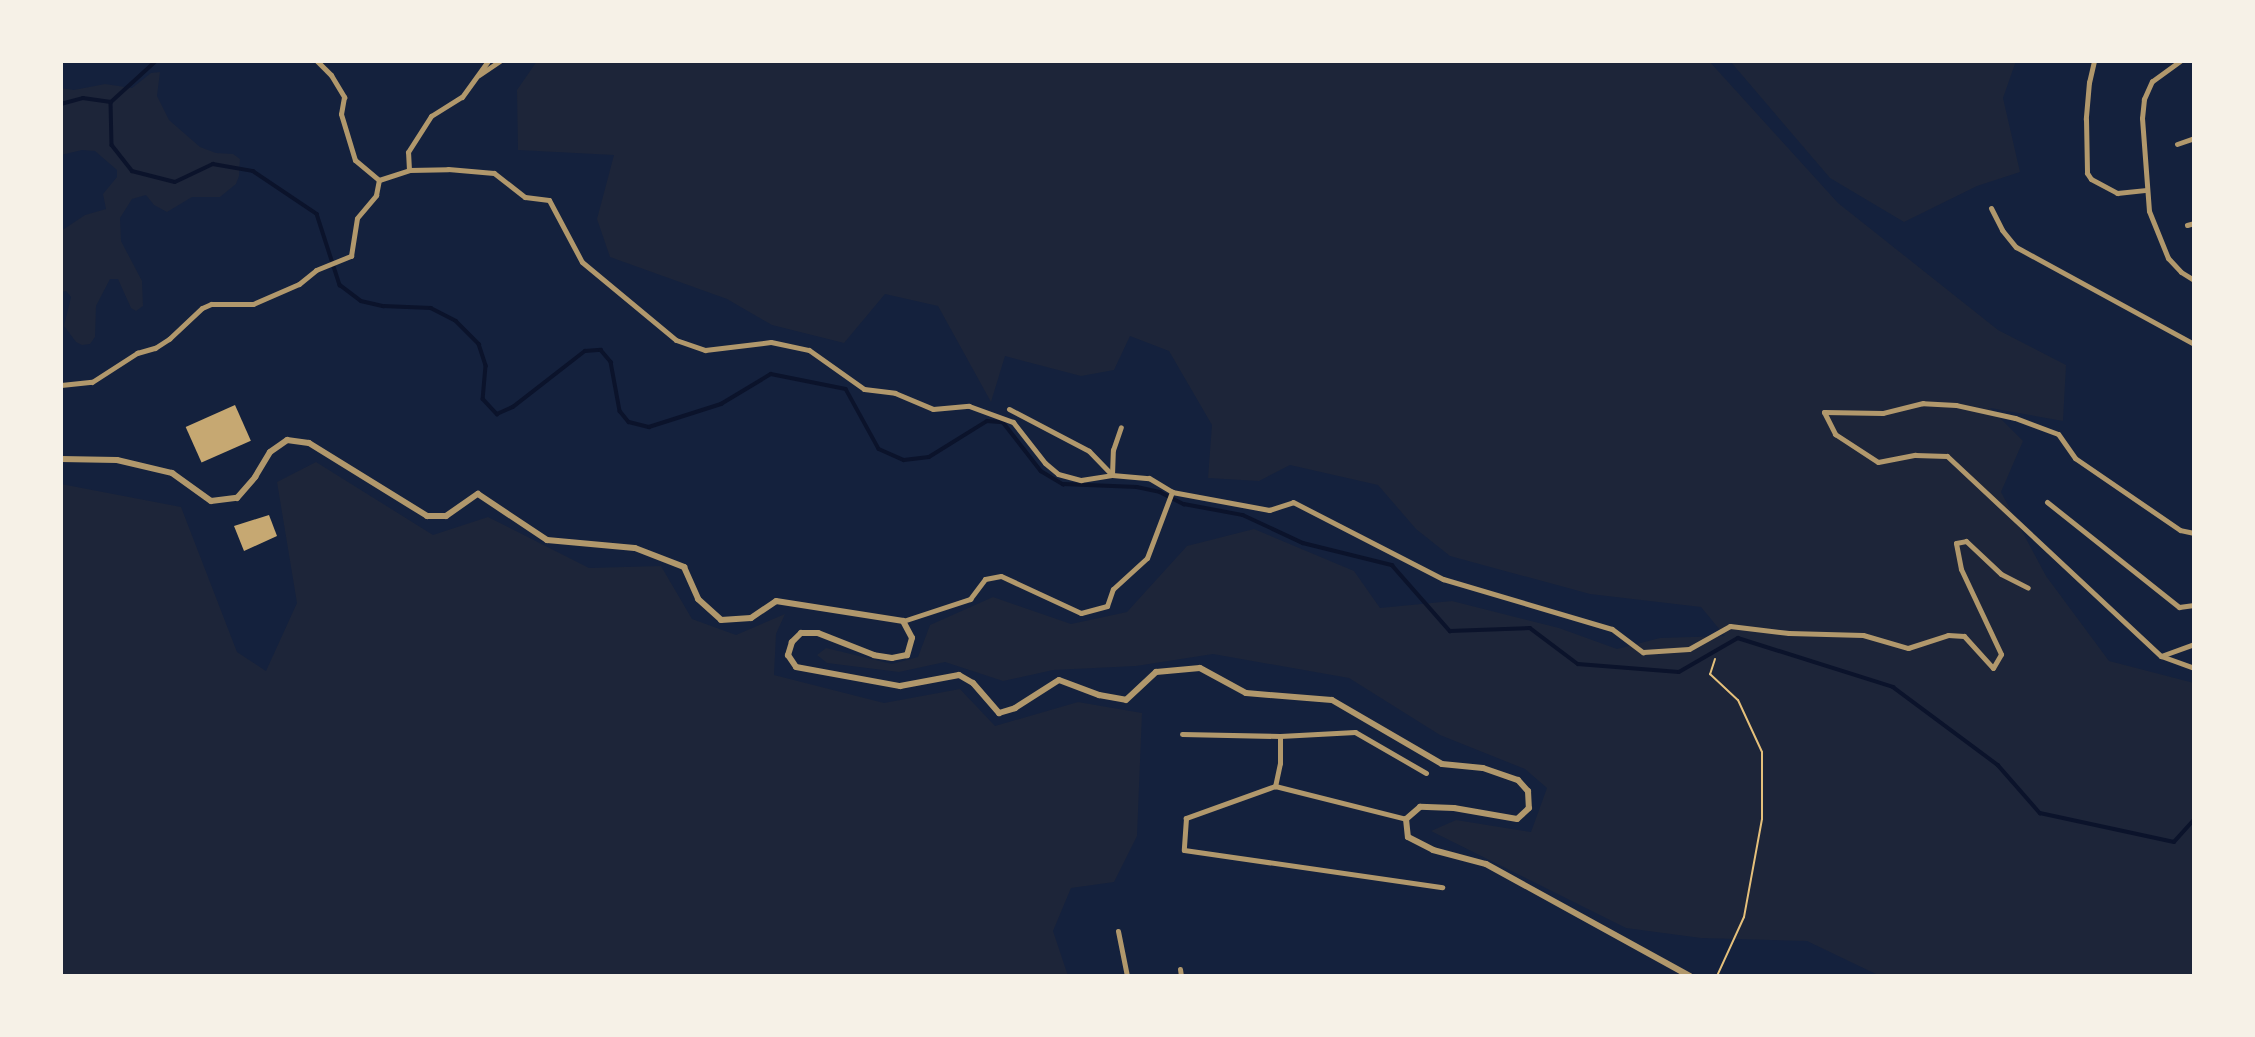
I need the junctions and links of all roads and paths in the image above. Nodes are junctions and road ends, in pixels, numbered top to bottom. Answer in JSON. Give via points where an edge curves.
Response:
{"nodes":[{"id":1,"x":317,"y":61,"type":"edge"},
{"id":2,"x":488,"y":61,"type":"edge"},
{"id":3,"x":500,"y":61,"type":"edge"},
{"id":4,"x":2094,"y":61,"type":"edge"},
{"id":5,"x":2180,"y":61,"type":"edge"},
{"id":6,"x":475,"y":78,"type":"junction"},
{"id":7,"x":2194,"y":138,"type":"edge"},
{"id":8,"x":2177,"y":144,"type":"dead end"},
{"id":9,"x":409,"y":170,"type":"junction"},
{"id":10,"x":379,"y":180,"type":"junction"},
{"id":11,"x":2147,"y":190,"type":"junction"},
{"id":12,"x":1991,"y":208,"type":"dead end"},
{"id":13,"x":2194,"y":280,"type":"edge"},
{"id":14,"x":2194,"y":344,"type":"edge"},
{"id":15,"x":61,"y":385,"type":"edge"},
{"id":16,"x":1009,"y":409,"type":"dead end"},
{"id":17,"x":1121,"y":427,"type":"dead end"},
{"id":18,"x":61,"y":459,"type":"edge"},
{"id":19,"x":1112,"y":475,"type":"junction"},
{"id":20,"x":1172,"y":492,"type":"junction"},
{"id":21,"x":2047,"y":502,"type":"dead end"},
{"id":22,"x":2194,"y":533,"type":"edge"},
{"id":23,"x":2028,"y":588,"type":"dead end"},
{"id":24,"x":2194,"y":605,"type":"edge"},
{"id":25,"x":903,"y":621,"type":"junction"},
{"id":26,"x":2194,"y":644,"type":"edge"},
{"id":27,"x":2161,"y":656,"type":"junction"},
{"id":28,"x":1715,"y":659,"type":"dead end"},
{"id":29,"x":2194,"y":668,"type":"edge"},
{"id":30,"x":1182,"y":734,"type":"dead end"},
{"id":31,"x":1280,"y":736,"type":"junction"},
{"id":32,"x":1426,"y":773,"type":"dead end"},
{"id":33,"x":1275,"y":786,"type":"junction"},
{"id":34,"x":1406,"y":819,"type":"junction"},
{"id":35,"x":1442,"y":887,"type":"dead end"},
{"id":36,"x":1118,"y":931,"type":"dead end"},
{"id":37,"x":1127,"y":976,"type":"edge"},
{"id":38,"x":1690,"y":976,"type":"edge"},
{"id":39,"x":1717,"y":976,"type":"edge"}],
"edges":[{"from":1,"to":10,"type":"street","via":[[344,97],[341,114],[355,160]]},
{"from":2,"to":6,"type":"street"},
{"from":3,"to":6,"type":"street"},
{"from":4,"to":11,"type":"street","via":[[2086,119],[2087,173],[2118,193]]},
{"from":5,"to":11,"type":"street","via":[[2152,81],[2144,99]]},
{"from":6,"to":9,"type":"street","via":[[462,97],[431,116],[408,152]]},
{"from":7,"to":8,"type":"street"},
{"from":9,"to":10,"type":"street"},
{"from":9,"to":19,"type":"street","via":[[494,173],[525,197],[549,200],[582,262],[676,340],[705,349],[771,342],[808,350],[864,388],[895,393],[933,409],[969,406],[1013,422],[1058,474],[1081,480]]},
{"from":10,"to":15,"type":"street","via":[[376,195],[357,218],[351,256],[253,304],[202,308],[155,348],[137,353],[92,382]]},
{"from":11,"to":13,"type":"street","via":[[2157,238],[2168,258]]},
{"from":12,"to":14,"type":"street","via":[[2016,247]]},
{"from":16,"to":19,"type":"street","via":[[1089,451]]},
{"from":17,"to":19,"type":"street","via":[[1113,450]]},
{"from":18,"to":25,"type":"street","via":[[117,460],[172,473],[211,501],[237,498],[270,452],[287,440],[309,443],[427,516],[446,516],[478,495],[547,540],[635,548],[684,568],[698,599],[721,620],[751,618],[776,601]]},
{"from":19,"to":20,"type":"street","via":[[1149,478]]},
{"from":20,"to":23,"type":"street","via":[[1269,509],[1293,502],[1443,579],[1612,629],[1643,652],[1689,649],[1730,626],[1863,635],[1908,648],[1948,635],[1964,636],[1993,668],[2001,654],[1961,569],[1956,543],[1965,541],[2000,575]]},
{"from":20,"to":25,"type":"street","via":[[1147,558],[1113,589],[1107,606],[1081,613],[1001,576],[985,579],[970,599]]},
{"from":21,"to":24,"type":"street","via":[[2179,607]]},
{"from":22,"to":27,"type":"street","via":[[2180,530],[2075,458],[2058,435],[2015,418],[1923,403],[1883,413],[1824,412],[1835,434],[1878,462],[1915,455],[1947,456]]},
{"from":25,"to":34,"type":"street","via":[[912,638],[906,655],[874,656],[818,633],[801,634],[788,655],[796,667],[900,686],[959,675],[999,713],[1059,680],[1099,695],[1126,699],[1156,671],[1200,668],[1246,693],[1332,700],[1442,764],[1483,768],[1518,780],[1528,791],[1529,808],[1517,819],[1420,807]]},
{"from":26,"to":27,"type":"street"},
{"from":27,"to":29,"type":"street"},
{"from":28,"to":39,"type":"path","via":[[1710,674],[1738,700],[1762,752],[1762,818],[1744,917]]},
{"from":30,"to":31,"type":"street"},
{"from":31,"to":32,"type":"street","via":[[1355,732]]},
{"from":31,"to":33,"type":"street"},
{"from":33,"to":34,"type":"street"},
{"from":33,"to":35,"type":"street","via":[[1186,818],[1184,850]]},
{"from":34,"to":38,"type":"street","via":[[1408,837],[1433,850],[1486,864]]},
{"from":36,"to":37,"type":"street"}]}
